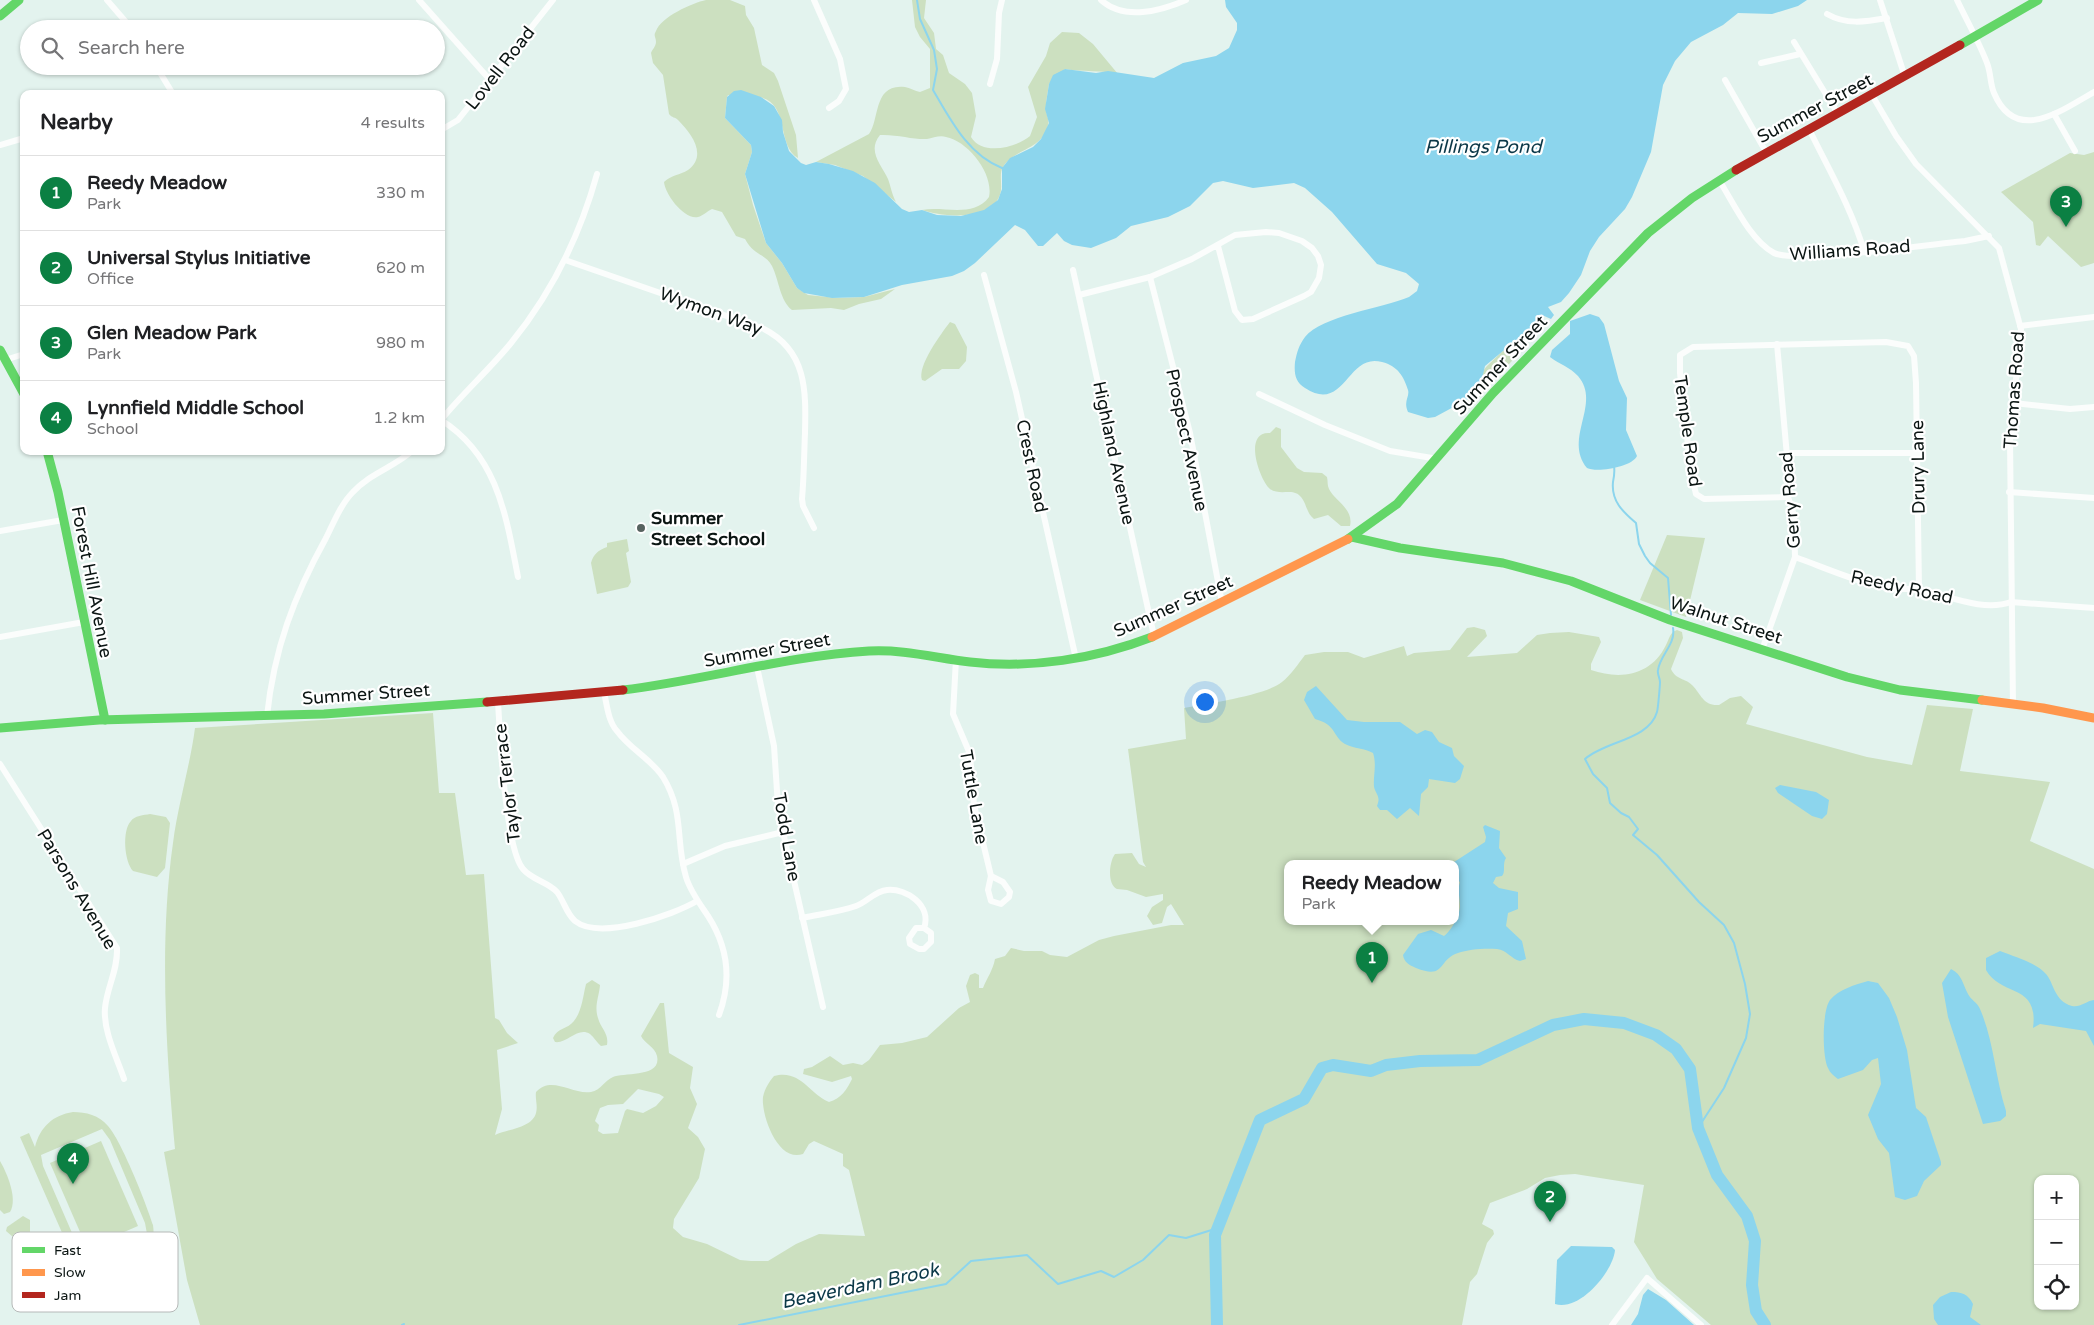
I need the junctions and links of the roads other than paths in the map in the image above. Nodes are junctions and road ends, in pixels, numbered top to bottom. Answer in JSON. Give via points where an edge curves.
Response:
{"nodes":[{"id":1,"x":19,"y":0,"type":"edge"},
{"id":2,"x":107,"y":0,"type":"edge"},
{"id":3,"x":419,"y":0,"type":"edge"},
{"id":4,"x":553,"y":0,"type":"edge"},
{"id":5,"x":814,"y":0,"type":"edge"},
{"id":6,"x":1002,"y":0,"type":"edge"},
{"id":7,"x":1101,"y":0,"type":"edge"},
{"id":8,"x":1186,"y":0,"type":"edge"},
{"id":9,"x":1880,"y":0,"type":"edge"},
{"id":10,"x":1958,"y":0,"type":"edge"},
{"id":11,"x":2038,"y":0,"type":"edge"},
{"id":12,"x":1826,"y":14,"type":"dead end"},
{"id":13,"x":0,"y":16,"type":"edge"},
{"id":14,"x":1886,"y":18,"type":"junction"},
{"id":15,"x":124,"y":20,"type":"edge"},
{"id":16,"x":437,"y":20,"type":"edge"},
{"id":17,"x":445,"y":29,"type":"edge"},
{"id":18,"x":1974,"y":38,"type":"junction"},
{"id":19,"x":1794,"y":42,"type":"dead end"},
{"id":20,"x":1800,"y":54,"type":"junction"},
{"id":21,"x":1761,"y":64,"type":"dead end"},
{"id":22,"x":161,"y":75,"type":"edge"},
{"id":23,"x":1905,"y":77,"type":"junction"},
{"id":24,"x":490,"y":80,"type":"junction"},
{"id":25,"x":1725,"y":80,"type":"dead end"},
{"id":26,"x":990,"y":84,"type":"dead end"},
{"id":27,"x":171,"y":90,"type":"edge"},
{"id":28,"x":2094,"y":92,"type":"edge"},
{"id":29,"x":1872,"y":95,"type":"junction"},
{"id":30,"x":829,"y":108,"type":"dead end"},
{"id":31,"x":1838,"y":114,"type":"junction"},
{"id":32,"x":2054,"y":114,"type":"junction"},
{"id":33,"x":445,"y":128,"type":"edge"},
{"id":34,"x":1809,"y":129,"type":"junction"},
{"id":35,"x":20,"y":139,"type":"edge"},
{"id":36,"x":0,"y":144,"type":"edge"},
{"id":37,"x":2075,"y":151,"type":"dead end"},
{"id":38,"x":1766,"y":152,"type":"junction"},
{"id":39,"x":597,"y":174,"type":"dead end"},
{"id":40,"x":1718,"y":180,"type":"junction"},
{"id":41,"x":1989,"y":236,"type":"junction"},
{"id":42,"x":1218,"y":246,"type":"junction"},
{"id":43,"x":1864,"y":251,"type":"junction"},
{"id":44,"x":565,"y":260,"type":"junction"},
{"id":45,"x":1073,"y":270,"type":"dead end"},
{"id":46,"x":984,"y":275,"type":"dead end"},
{"id":47,"x":1150,"y":277,"type":"junction"},
{"id":48,"x":1079,"y":295,"type":"junction"},
{"id":49,"x":2094,"y":317,"type":"edge"},
{"id":50,"x":2020,"y":326,"type":"junction"},
{"id":51,"x":1777,"y":344,"type":"junction"},
{"id":52,"x":1908,"y":346,"type":"joint"},
{"id":53,"x":0,"y":350,"type":"edge"},
{"id":54,"x":20,"y":355,"type":"edge"},
{"id":55,"x":5,"y":360,"type":"junction"},
{"id":56,"x":20,"y":387,"type":"edge"},
{"id":57,"x":1259,"y":394,"type":"dead end"},
{"id":58,"x":2014,"y":402,"type":"junction"},
{"id":59,"x":2094,"y":407,"type":"edge"},
{"id":60,"x":445,"y":416,"type":"edge"},
{"id":61,"x":445,"y":422,"type":"edge"},
{"id":62,"x":1787,"y":453,"type":"junction"},
{"id":63,"x":1918,"y":454,"type":"junction"},
{"id":64,"x":48,"y":455,"type":"edge"},
{"id":65,"x":406,"y":455,"type":"edge"},
{"id":66,"x":1438,"y":459,"type":"junction"},
{"id":67,"x":2009,"y":492,"type":"junction"},
{"id":68,"x":1788,"y":497,"type":"junction"},
{"id":69,"x":2094,"y":498,"type":"edge"},
{"id":70,"x":62,"y":520,"type":"junction"},
{"id":71,"x":814,"y":528,"type":"dead end"},
{"id":72,"x":0,"y":531,"type":"edge"},
{"id":73,"x":1352,"y":537,"type":"junction"},
{"id":74,"x":1795,"y":557,"type":"junction"},
{"id":75,"x":518,"y":577,"type":"dead end"},
{"id":76,"x":1919,"y":589,"type":"junction"},
{"id":77,"x":2011,"y":602,"type":"junction"},
{"id":78,"x":1222,"y":603,"type":"junction"},
{"id":79,"x":2094,"y":608,"type":"edge"},
{"id":80,"x":84,"y":622,"type":"junction"},
{"id":81,"x":1154,"y":636,"type":"junction"},
{"id":82,"x":0,"y":638,"type":"edge"},
{"id":83,"x":1762,"y":650,"type":"junction"},
{"id":84,"x":1076,"y":658,"type":"junction"},
{"id":85,"x":956,"y":659,"type":"junction"},
{"id":86,"x":757,"y":667,"type":"junction"},
{"id":87,"x":604,"y":692,"type":"junction"},
{"id":88,"x":498,"y":702,"type":"junction"},
{"id":89,"x":2013,"y":704,"type":"junction"},
{"id":90,"x":267,"y":716,"type":"junction"},
{"id":91,"x":2094,"y":718,"type":"edge"},
{"id":92,"x":105,"y":720,"type":"junction"},
{"id":93,"x":0,"y":728,"type":"edge"},
{"id":94,"x":0,"y":764,"type":"edge"},
{"id":95,"x":783,"y":832,"type":"junction"},
{"id":96,"x":683,"y":864,"type":"junction"},
{"id":97,"x":991,"y":876,"type":"junction"},
{"id":98,"x":698,"y":901,"type":"junction"},
{"id":99,"x":802,"y":918,"type":"junction"},
{"id":100,"x":924,"y":928,"type":"dead end"},
{"id":101,"x":823,"y":1007,"type":"dead end"},
{"id":102,"x":719,"y":1015,"type":"dead end"},
{"id":103,"x":124,"y":1079,"type":"dead end"},
{"id":104,"x":1612,"y":1325,"type":"edge"},
{"id":105,"x":1701,"y":1325,"type":"edge"}],
"edges":[{"from":1,"to":13,"type":"main road"},
{"from":2,"to":15,"type":"street"},
{"from":3,"to":16,"type":"street"},
{"from":4,"to":24,"type":"street","name":"Lovell Road"},
{"from":5,"to":30,"type":"street","via":[[840,59],[846,89],[839,101]]},
{"from":6,"to":26,"type":"street","via":[[997,58]]},
{"from":7,"to":8,"type":"street","via":[[1112,8],[1138,13]]},
{"from":9,"to":14,"type":"street"},
{"from":10,"to":18,"type":"street"},
{"from":11,"to":18,"type":"main road","name":"Summer Street"},
{"from":12,"to":14,"type":"street","via":[[1855,22]]},
{"from":14,"to":23,"type":"street"},
{"from":17,"to":24,"type":"street"},
{"from":18,"to":23,"type":"main road","name":"Summer Street"},
{"from":18,"to":32,"type":"street","via":[[1988,64],[1993,92],[2004,111],[2022,120],[2041,121]]},
{"from":19,"to":20,"type":"street"},
{"from":20,"to":21,"type":"street"},
{"from":20,"to":31,"type":"street"},
{"from":22,"to":27,"type":"street"},
{"from":23,"to":29,"type":"main road","name":"Summer Street"},
{"from":24,"to":33,"type":"street","name":"Lovell Road","via":[[458,120]]},
{"from":25,"to":38,"type":"street"},
{"from":28,"to":32,"type":"street"},
{"from":29,"to":31,"type":"main road","name":"Summer Street"},
{"from":29,"to":41,"type":"street","name":"Thomas Road","via":[[1916,164]]},
{"from":31,"to":34,"type":"main road","name":"Summer Street"},
{"from":32,"to":37,"type":"street"},
{"from":34,"to":38,"type":"main road","name":"Summer Street"},
{"from":34,"to":43,"type":"street","via":[[1857,225]]},
{"from":35,"to":36,"type":"street"},
{"from":38,"to":40,"type":"main road","name":"Summer Street"},
{"from":39,"to":44,"type":"street"},
{"from":40,"to":43,"type":"street","name":"Williams Road","via":[[1758,241],[1775,254],[1806,256]]},
{"from":40,"to":66,"type":"main road","name":"Summer Street","via":[[1659,224],[1624,256],[1493,393]]},
{"from":41,"to":43,"type":"street","name":"Williams Road"},
{"from":41,"to":50,"type":"street","name":"Thomas Road","via":[[2000,248]]},
{"from":42,"to":42,"type":"street","via":[[1235,235],[1279,233],[1312,248],[1321,265],[1319,278],[1311,292],[1247,321],[1238,317]]},
{"from":42,"to":47,"type":"street"},
{"from":44,"to":60,"type":"street","via":[[515,338]]},
{"from":44,"to":71,"type":"street","name":"Wymon Way","via":[[764,329],[785,343],[798,364],[805,387],[802,499]]},
{"from":45,"to":48,"type":"street","name":"Highland Avenue"},
{"from":46,"to":84,"type":"street","name":"Crest Road","via":[[1016,392]]},
{"from":47,"to":48,"type":"street"},
{"from":47,"to":78,"type":"street","name":"Prospect Avenue","via":[[1190,433]]},
{"from":48,"to":81,"type":"street","name":"Highland Avenue"},
{"from":49,"to":50,"type":"street"},
{"from":50,"to":58,"type":"street","name":"Thomas Road"},
{"from":51,"to":52,"type":"street","name":"Temple Road","via":[[1886,342]]},
{"from":51,"to":62,"type":"street","name":"Gerry Road"},
{"from":51,"to":68,"type":"street","name":"Temple Road","via":[[1693,347],[1680,356],[1680,373],[1696,494],[1704,500]]},
{"from":52,"to":63,"type":"street","name":"Drury Lane","via":[[1914,356]]},
{"from":53,"to":55,"type":"main road"},
{"from":54,"to":55,"type":"street"},
{"from":55,"to":56,"type":"main road"},
{"from":57,"to":66,"type":"street","via":[[1390,451]]},
{"from":58,"to":59,"type":"street","via":[[2070,409]]},
{"from":58,"to":67,"type":"street","name":"Thomas Road"},
{"from":61,"to":75,"type":"street","via":[[475,448],[494,481]]},
{"from":62,"to":63,"type":"street"},
{"from":62,"to":68,"type":"street","name":"Gerry Road"},
{"from":63,"to":76,"type":"street","name":"Drury Lane"},
{"from":64,"to":70,"type":"main road","name":"Forest Hill Avenue"},
{"from":65,"to":90,"type":"street","via":[[362,484],[342,507],[300,586],[287,620],[275,664]]},
{"from":66,"to":73,"type":"main road","name":"Summer Street","via":[[1397,504]]},
{"from":67,"to":69,"type":"street"},
{"from":67,"to":77,"type":"street","name":"Thomas Road"},
{"from":68,"to":74,"type":"street","name":"Gerry Road","via":[[1794,515]]},
{"from":70,"to":72,"type":"street"},
{"from":70,"to":80,"type":"main road","name":"Forest Hill Avenue"},
{"from":73,"to":78,"type":"main road","name":"Summer Street"},
{"from":73,"to":83,"type":"main road","name":"Walnut Street","via":[[1400,548],[1503,563],[1571,581],[1670,620]]},
{"from":74,"to":76,"type":"street","name":"Reedy Road","via":[[1891,588]]},
{"from":74,"to":83,"type":"street","name":"Gerry Road"},
{"from":76,"to":77,"type":"street","name":"Reedy Road","via":[[1965,601],[2001,606]]},
{"from":77,"to":79,"type":"street","name":"Reedy Road"},
{"from":77,"to":89,"type":"street","name":"Thomas Road"},
{"from":78,"to":81,"type":"main road","name":"Summer Street"},
{"from":80,"to":82,"type":"street"},
{"from":80,"to":92,"type":"main road","name":"Forest Hill Avenue"},
{"from":81,"to":84,"type":"main road","name":"Summer Street","via":[[1116,650]]},
{"from":83,"to":89,"type":"main road","name":"Walnut Street","via":[[1900,690]]},
{"from":84,"to":85,"type":"main road","name":"Summer Street","via":[[1013,665]]},
{"from":85,"to":86,"type":"main road","name":"Summer Street","via":[[906,651],[870,650]]},
{"from":85,"to":97,"type":"street","name":"Tuttle Lane","via":[[953,714],[970,754],[978,823]]},
{"from":86,"to":87,"type":"main road","name":"Summer Street"},
{"from":86,"to":95,"type":"street","name":"Todd Lane","via":[[774,746]]},
{"from":87,"to":88,"type":"main road","name":"Summer Street"},
{"from":87,"to":96,"type":"street","via":[[616,730],[652,764],[670,790],[680,820]]},
{"from":88,"to":90,"type":"main road","name":"Summer Street"},
{"from":88,"to":98,"type":"street","name":"Taylor Terrace","via":[[503,779],[514,848],[523,869],[556,892],[568,913],[584,926],[595,928],[654,920]]},
{"from":89,"to":91,"type":"main road","name":"Walnut Street"},
{"from":90,"to":92,"type":"main road","name":"Summer Street"},
{"from":92,"to":93,"type":"main road","name":"Summer Street"},
{"from":94,"to":103,"type":"street","name":"Parsons Avenue","via":[[117,948],[116,970],[105,1009],[106,1026]]},
{"from":95,"to":96,"type":"street","via":[[725,846]]},
{"from":95,"to":99,"type":"street","name":"Todd Lane"},
{"from":96,"to":98,"type":"street"},
{"from":97,"to":97,"type":"street","name":"Tuttle Lane","via":[[1004,882],[1010,892],[1001,904],[989,897]]},
{"from":98,"to":102,"type":"street","via":[[715,927],[725,957],[726,996]]},
{"from":99,"to":100,"type":"street","via":[[854,907],[881,891],[896,890],[921,905],[926,918]]},
{"from":99,"to":101,"type":"street","name":"Todd Lane"},
{"from":104,"to":105,"type":"street","via":[[1647,1278]]}]}
